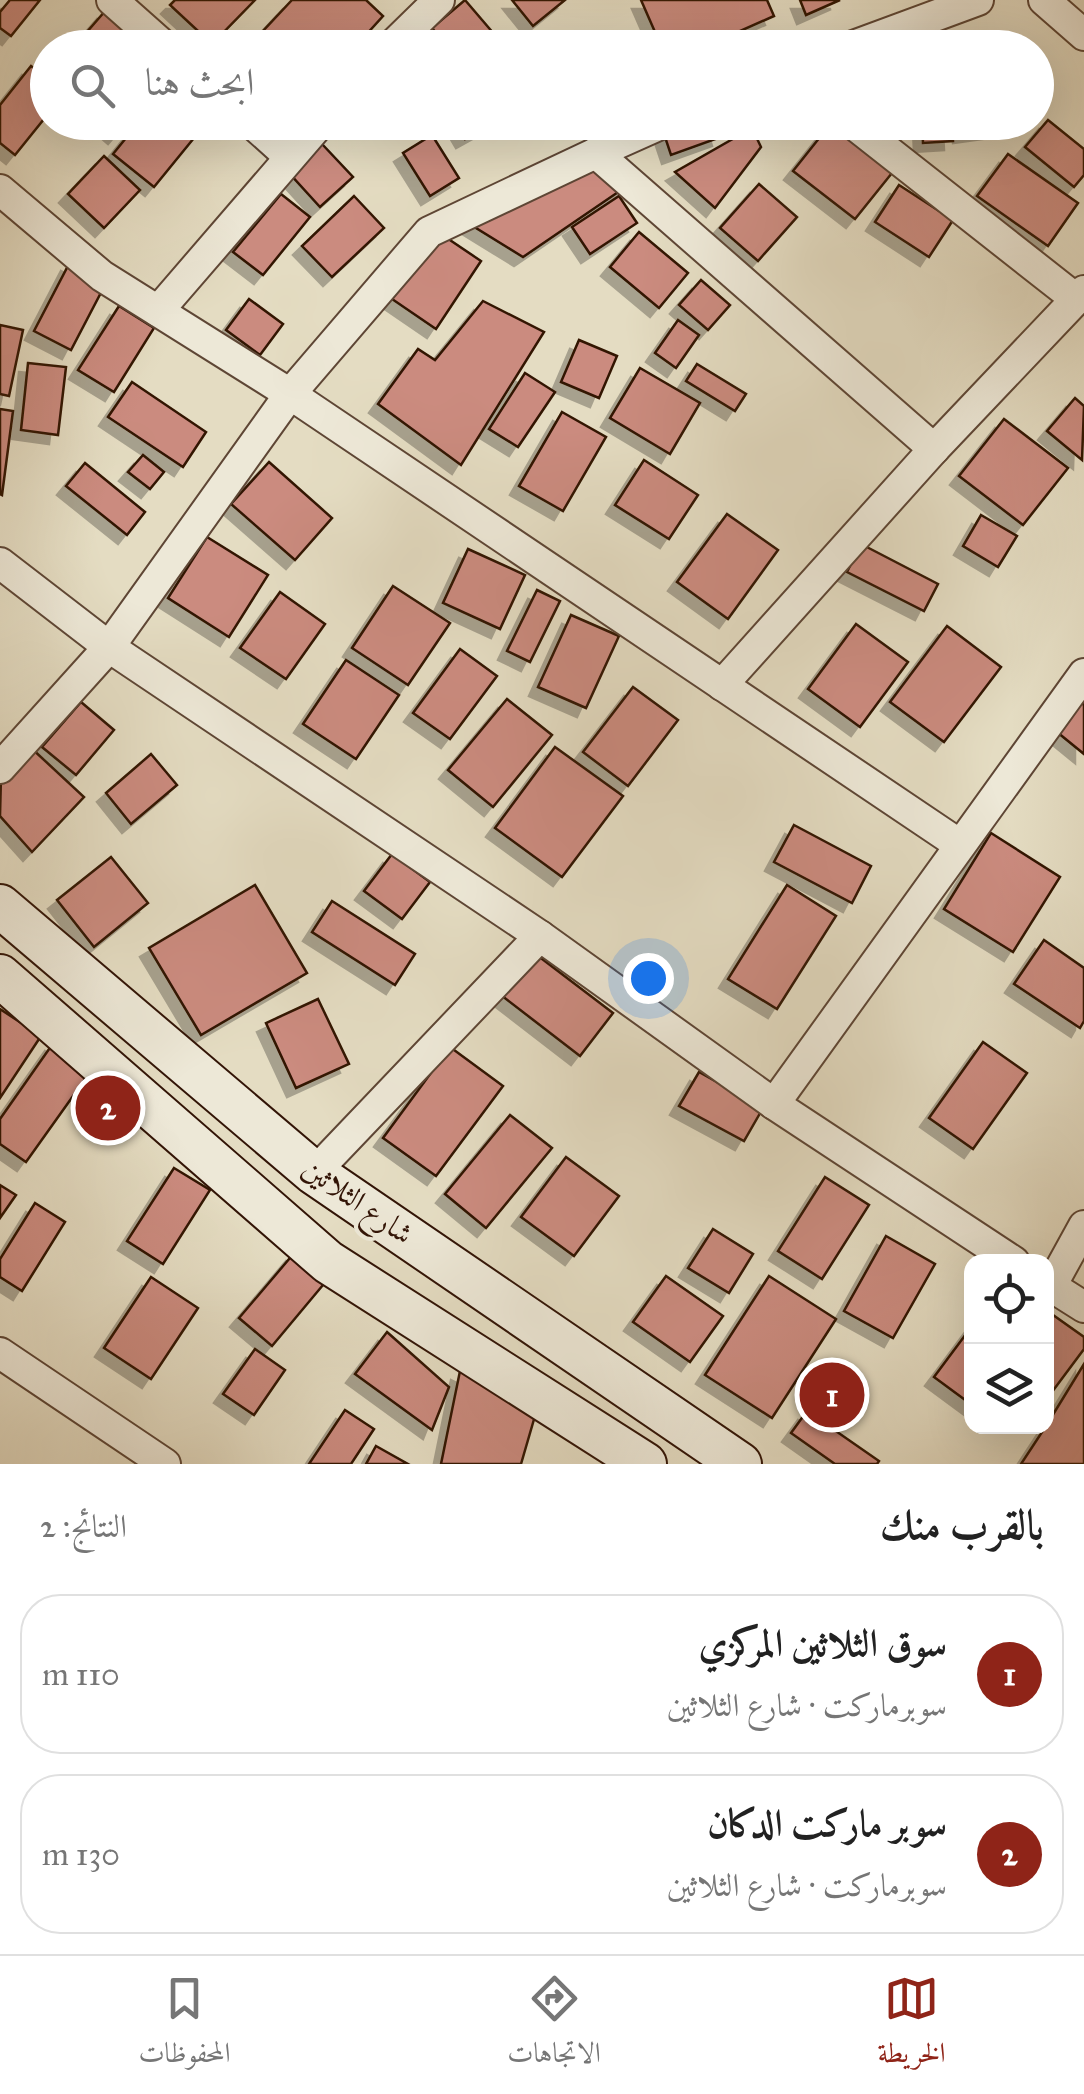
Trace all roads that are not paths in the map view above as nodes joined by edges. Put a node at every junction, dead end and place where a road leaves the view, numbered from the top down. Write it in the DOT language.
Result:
graph roads {
  1 [pos="112,0"];
  2 [pos="439,0"];
  3 [pos="978,0"];
  4 [pos="1044,0"];
  5 [pos="146,30"];
  6 [pos="408,30"];
  7 [pos="897,30"];
  8 [pos="1084,35"];
  9 [pos="270,140"];
  10 [pos="305,140"];
  11 [pos="625,140"];
  12 [pos="875,140"];
  13 [pos="596,153"];
  14 [pos="290,158"];
  15 [pos="0,190"];
  16 [pos="1080,295"];
  17 [pos="158,311"];
  18 [pos="290,394"];
  19 [pos="934,450"];
  20 [pos="0,562"];
  21 [pos="109,647"];
  22 [pos="1084,674"];
  23 [pos="722,684"];
  24 [pos="0,768"];
  25 [pos="960,845"];
  26 [pos="0,906"];
  27 [pos="540,936"];
  28 [pos="0,976"];
  29 [pos="774,1104"];
  30 [pos="314,1173"];
  31 [pos="1084,1226"];
  32 [pos="1002,1254"];
  33 [pos="1054,1276"];
  34 [pos="1054,1287"];
  35 [pos="1084,1306"];
  36 [pos="0,1353"];
  37 [pos="165,1464"];
  38 [pos="645,1464"];
  39 [pos="740,1464"];
  1 -- 5 [label="street"];
  2 -- 6 [label="street"];
  3 -- 7 [label="street"];
  4 -- 8 [label="street"];
  9 -- 14 [label="street"];
  10 -- 14 [label="street"];
  11 -- 13 [label="street"];
  12 -- 16 [label="street"];
  13 -- 18 [label="street"];
  13 -- 19 [label="street"];
  14 -- 17 [label="street"];
  15 -- 17 [label="street"];
  16 -- 19 [label="street"];
  17 -- 18 [label="street"];
  18 -- 21 [label="street"];
  18 -- 23 [label="street"];
  19 -- 23 [label="street"];
  20 -- 21 [label="street"];
  21 -- 24 [label="street"];
  21 -- 27 [label="street"];
  22 -- 25 [label="street"];
  23 -- 25 [label="street"];
  25 -- 29 [label="street"];
  26 -- 30 [label="street, شارع الثلاثين"];
  27 -- 29 [label="street"];
  27 -- 30 [label="street"];
  28 -- 38 [label="street, شارع الثلاثين"];
  29 -- 32 [label="street"];
  30 -- 39 [label="street, شارع الثلاثين"];
  31 -- 33 [label="street"];
  34 -- 35 [label="street"];
  36 -- 37 [label="street"];
}
